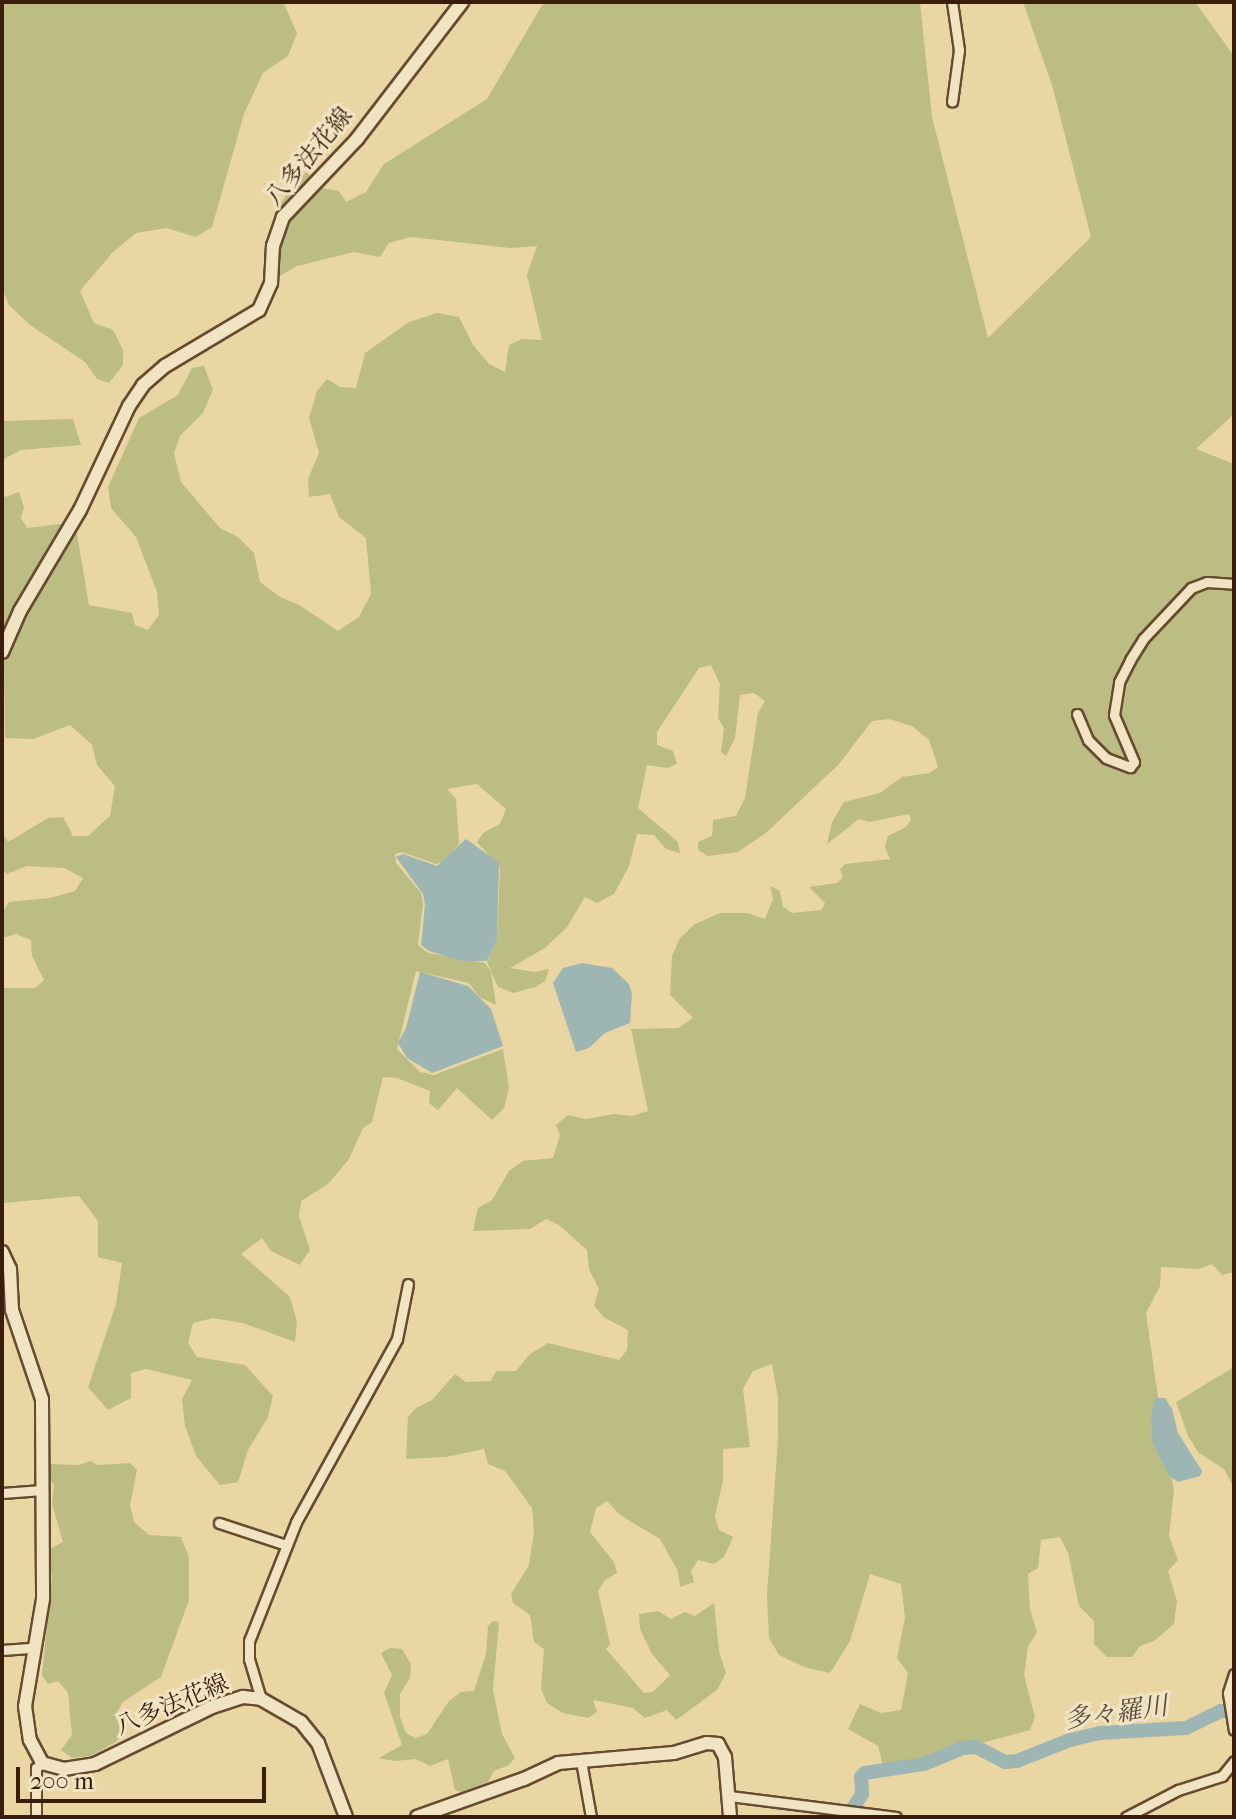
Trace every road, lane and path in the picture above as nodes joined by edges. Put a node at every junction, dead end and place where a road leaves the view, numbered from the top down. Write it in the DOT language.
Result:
graph roads {
  1 [pos="462,2"];
  2 [pos="952,2"];
  3 [pos="952,102"];
  4 [pos="1234,584"];
  5 [pos="2,652"];
  6 [pos="1077,714"];
  7 [pos="2,1252"];
  8 [pos="408,1284"];
  9 [pos="42,1490"];
  10 [pos="2,1493"];
  11 [pos="219,1523"];
  12 [pos="286,1545"];
  13 [pos="33,1648"];
  14 [pos="2,1650"];
  15 [pos="1234,1674"];
  16 [pos="261,1699"];
  17 [pos="1234,1730"];
  18 [pos="581,1761"];
  19 [pos="1234,1761"];
  20 [pos="42,1763"];
  21 [pos="730,1796"];
  22 [pos="847,1814"];
  23 [pos="36,1817"];
  24 [pos="346,1817"];
  25 [pos="417,1817"];
  26 [pos="591,1817"];
  27 [pos="730,1817"];
  28 [pos="896,1817"];
  29 [pos="1126,1817"];
  1 -- 5 [label="main road, 八多法花線"];
  2 -- 3 [label="street"];
  4 -- 6 [label="street"];
  7 -- 9 [label="main road"];
  8 -- 12 [label="street"];
  9 -- 10 [label="street"];
  9 -- 13 [label="main road"];
  11 -- 12 [label="street"];
  12 -- 16 [label="street"];
  13 -- 14 [label="street"];
  13 -- 20 [label="main road"];
  15 -- 17 [label="street"];
  16 -- 20 [label="main road, 八多法花線"];
  16 -- 24 [label="main road, 八多法花線"];
  18 -- 21 [label="main road"];
  18 -- 25 [label="main road"];
  18 -- 26 [label="street"];
  19 -- 29 [label="street"];
  20 -- 23 [label="street"];
  21 -- 22 [label="street"];
  21 -- 27 [label="main road"];
  22 -- 28 [label="street"];
}
